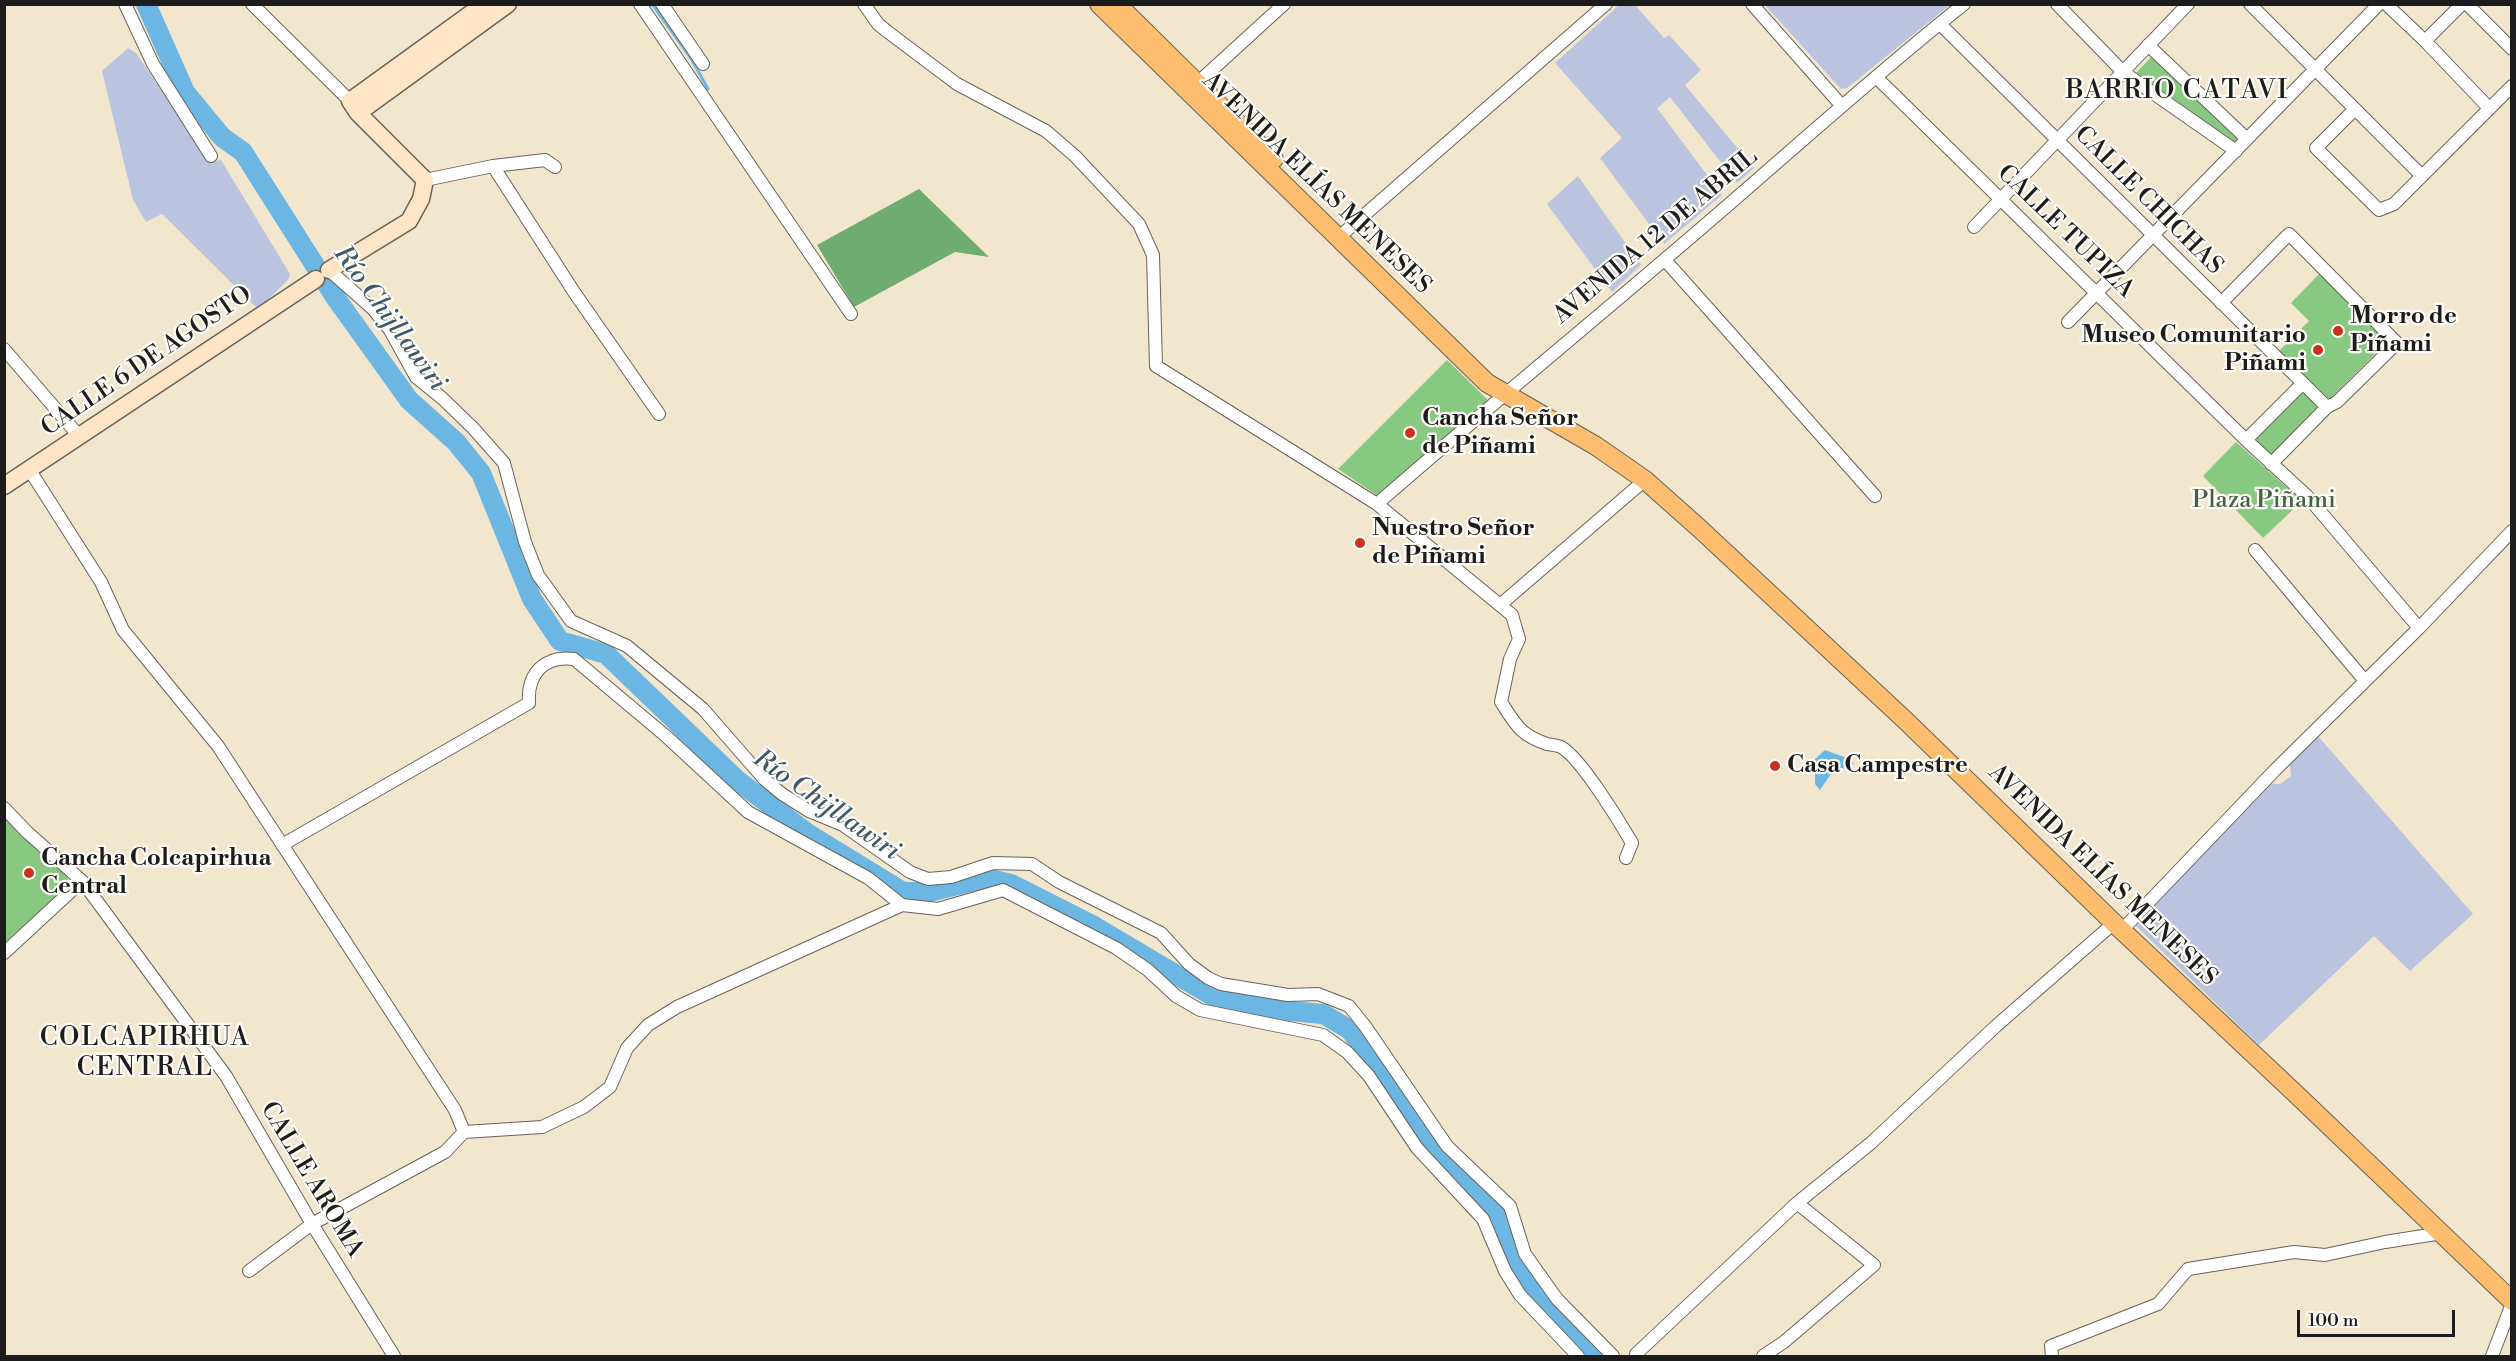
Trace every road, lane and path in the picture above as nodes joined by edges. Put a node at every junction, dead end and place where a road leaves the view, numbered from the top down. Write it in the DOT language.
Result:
graph roads {
  1 [pos="125,4"];
  2 [pos="252,4"];
  3 [pos="484,4"];
  4 [pos="640,4"];
  5 [pos="662,4"];
  6 [pos="864,4"];
  7 [pos="1099,4"];
  8 [pos="1117,4"];
  9 [pos="1284,4"];
  10 [pos="1606,4"];
  11 [pos="1752,4"];
  12 [pos="1964,4"];
  13 [pos="2057,4"];
  14 [pos="2188,4"];
  15 [pos="2250,4"];
  16 [pos="2379,4"];
  17 [pos="2386,4"];
  18 [pos="2465,4"];
  19 [pos="502,6"];
  20 [pos="1940,24"];
  21 [pos="2425,41"];
  22 [pos="2148,45"];
  23 [pos="2511,49"];
  24 [pos="703,64"];
  25 [pos="2316,69"];
  26 [pos="2123,72"];
  27 [pos="1876,77"];
  28 [pos="2511,86"];
  29 [pos="1192,88"];
  30 [pos="1841,105"];
  31 [pos="354,107"];
  32 [pos="2489,108"];
  33 [pos="2355,109"];
  34 [pos="2056,139"];
  35 [pos="2247,139"];
  36 [pos="2236,151"];
  37 [pos="211,156"];
  38 [pos="493,166"];
  39 [pos="555,167"];
  40 [pos="2421,175"];
  41 [pos="425,180"];
  42 [pos="2000,198"];
  43 [pos="1974,226"];
  44 [pos="1342,235"];
  45 [pos="2153,235"];
  46 [pos="1665,260"];
  47 [pos="322,275"];
  48 [pos="2097,293"];
  49 [pos="2221,303"];
  50 [pos="851,314"];
  51 [pos="2068,322"];
  52 [pos="4,349"];
  53 [pos="2302,384"];
  54 [pos="1505,392"];
  55 [pos="2327,407"];
  56 [pos="659,414"];
  57 [pos="79,436"];
  58 [pos="2246,440"];
  59 [pos="2271,464"];
  60 [pos="29,469"];
  61 [pos="1646,480"];
  62 [pos="4,486"];
  63 [pos="1875,495"];
  64 [pos="1377,504"];
  65 [pos="2511,531"];
  66 [pos="2255,550"];
  67 [pos="1500,605"];
  68 [pos="2419,628"];
  69 [pos="2365,681"];
  70 [pos="4,808"];
  71 [pos="282,845"];
  72 [pos="1626,858"];
  73 [pos="82,881"];
  74 [pos="902,905"];
  75 [pos="2118,926"];
  76 [pos="4,953"];
  77 [pos="464,1132"];
  78 [pos="1797,1203"];
  79 [pos="312,1224"];
  80 [pos="2442,1233"];
  81 [pos="249,1271"];
  82 [pos="2511,1302"];
  83 [pos="394,1356"];
  84 [pos="1578,1356"];
  85 [pos="1613,1356"];
  86 [pos="1638,1356"];
  87 [pos="1763,1356"];
  88 [pos="2052,1356"];
  89 [pos="2492,1356"];
  1 -- 37 [label="street"];
  2 -- 31 [label="street"];
  3 -- 31 [label="main road"];
  4 -- 50 [label="street"];
  5 -- 24 [label="street"];
  6 -- 64 [label="street"];
  7 -- 29 [label="main road, AVENIDA ELÍAS MENESES"];
  8 -- 29 [label="main road, AVENIDA ELÍAS MENESES"];
  9 -- 29 [label="street"];
  10 -- 44 [label="street"];
  11 -- 30 [label="street"];
  12 -- 20 [label="street, AVENIDA 12 DE ABRIL"];
  13 -- 26 [label="street"];
  14 -- 22 [label="street"];
  15 -- 25 [label="street"];
  16 -- 25 [label="street"];
  17 -- 21 [label="street"];
  18 -- 21 [label="street"];
  18 -- 23 [label="street"];
  19 -- 31 [label="main road"];
  20 -- 27 [label="street, AVENIDA 12 DE ABRIL"];
  20 -- 34 [label="street, CALLE CHICHAS"];
  21 -- 32 [label="street"];
  22 -- 26 [label="street"];
  22 -- 35 [label="street"];
  25 -- 33 [label="street"];
  25 -- 35 [label="street"];
  26 -- 34 [label="street"];
  26 -- 36 [label="street"];
  27 -- 30 [label="street, AVENIDA 12 DE ABRIL"];
  27 -- 42 [label="street, CALLE TUPIZA"];
  28 -- 32 [label="street"];
  29 -- 44 [label="main road, AVENIDA ELÍAS MENESES"];
  30 -- 46 [label="street, AVENIDA 12 DE ABRIL"];
  31 -- 41 [label="main road"];
  32 -- 40 [label="street"];
  33 -- 40 [label="street"];
  33 -- 40 [label="street"];
  34 -- 42 [label="street"];
  34 -- 45 [label="street, CALLE CHICHAS"];
  35 -- 36 [label="street"];
  36 -- 45 [label="street"];
  38 -- 39 [label="street"];
  38 -- 41 [label="street"];
  38 -- 56 [label="street"];
  41 -- 47 [label="main road, CALLE 6 DE AGOSTO"];
  42 -- 43 [label="street"];
  42 -- 48 [label="street, CALLE TUPIZA"];
  44 -- 54 [label="main road, AVENIDA ELÍAS MENESES"];
  45 -- 48 [label="street"];
  45 -- 49 [label="street, CALLE CHICHAS"];
  46 -- 54 [label="street, AVENIDA 12 DE ABRIL"];
  46 -- 63 [label="street"];
  47 -- 57 [label="main road, CALLE 6 DE AGOSTO"];
  47 -- 85 [label="street"];
  48 -- 51 [label="street"];
  48 -- 58 [label="street, CALLE TUPIZA"];
  49 -- 53 [label="street, CALLE CHICHAS"];
  49 -- 55 [label="street"];
  52 -- 57 [label="street"];
  53 -- 55 [label="street, CALLE CHICHAS"];
  53 -- 58 [label="street"];
  54 -- 61 [label="main road, AVENIDA ELÍAS MENESES"];
  54 -- 64 [label="street, AVENIDA 12 DE ABRIL"];
  55 -- 59 [label="street"];
  57 -- 60 [label="main road, CALLE 6 DE AGOSTO"];
  58 -- 59 [label="street, CALLE TUPIZA"];
  59 -- 68 [label="street, CALLE TUPIZA"];
  60 -- 62 [label="main road, CALLE 6 DE AGOSTO"];
  60 -- 71 [label="street"];
  61 -- 67 [label="street"];
  61 -- 75 [label="main road, AVENIDA ELÍAS MENESES"];
  64 -- 67 [label="street"];
  65 -- 68 [label="street"];
  66 -- 69 [label="street"];
  67 -- 72 [label="street"];
  68 -- 69 [label="street"];
  69 -- 75 [label="street"];
  70 -- 73 [label="street, CALLE AROMA"];
  71 -- 74 [label="street"];
  71 -- 77 [label="street"];
  73 -- 76 [label="street"];
  73 -- 79 [label="street, CALLE AROMA"];
  74 -- 77 [label="street"];
  74 -- 84 [label="street"];
  75 -- 78 [label="street"];
  75 -- 80 [label="main road, AVENIDA ELÍAS MENESES"];
  77 -- 79 [label="street"];
  78 -- 86 [label="street"];
  78 -- 87 [label="street"];
  79 -- 81 [label="street"];
  79 -- 83 [label="street, CALLE AROMA"];
  80 -- 82 [label="main road, AVENIDA ELÍAS MENESES"];
  80 -- 88 [label="street"];
  82 -- 89 [label="street"];
}
